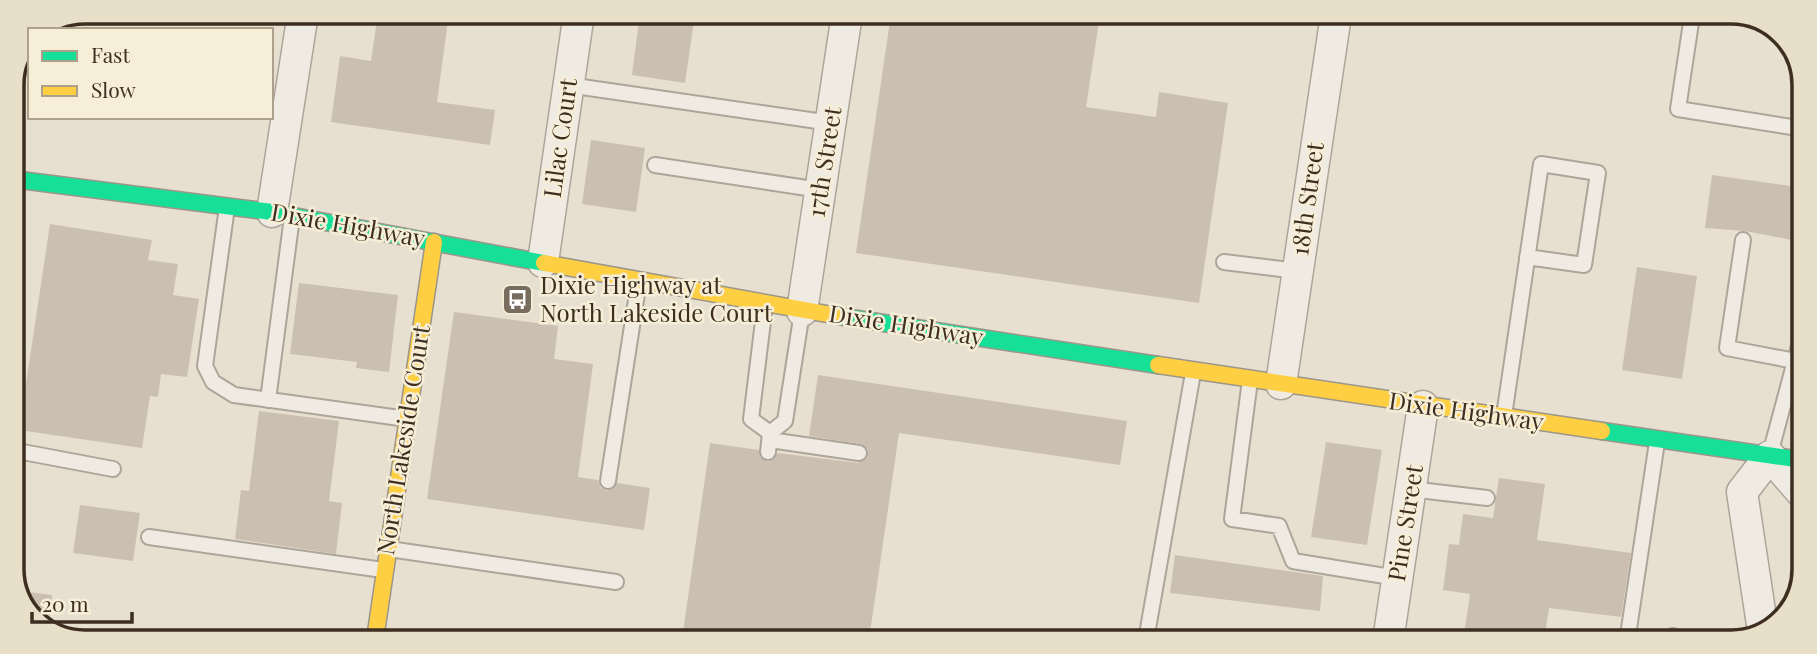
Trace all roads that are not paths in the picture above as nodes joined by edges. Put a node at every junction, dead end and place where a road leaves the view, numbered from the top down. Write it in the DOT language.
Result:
graph roads {
  1 [pos="302,24"];
  2 [pos="577,24"];
  3 [pos="846,24"];
  4 [pos="1335,24"];
  5 [pos="1691,24"];
  6 [pos="568,85"];
  7 [pos="831,123"];
  8 [pos="1792,127"];
  9 [pos="655,165"];
  10 [pos="24,180"];
  11 [pos="820,190"];
  12 [pos="227,205"];
  13 [pos="282,213"];
  14 [pos="1743,240"];
  15 [pos="434,242"];
  16 [pos="1527,257"];
  17 [pos="543,262"];
  18 [pos="1224,262"];
  19 [pos="1297,271"];
  20 [pos="639,281"];
  21 [pos="765,303"];
  22 [pos="802,311"];
  23 [pos="1792,360"];
  24 [pos="1193,370"];
  25 [pos="1792,372"];
  26 [pos="1251,379"];
  27 [pos="1282,384"];
  28 [pos="268,400"];
  29 [pos="1423,406"];
  30 [pos="1504,417"];
  31 [pos="408,419"];
  32 [pos="1658,439"];
  33 [pos="769,442"];
  34 [pos="25,452"];
  35 [pos="859,453"];
  36 [pos="1770,456"];
  37 [pos="1792,459"];
  38 [pos="113,469"];
  39 [pos="608,481"];
  40 [pos="1792,481"];
  41 [pos="1410,489"];
  42 [pos="1487,498"];
  43 [pos="149,537"];
  44 [pos="388,549"];
  45 [pos="385,570"];
  46 [pos="1397,578"];
  47 [pos="616,582"];
  48 [pos="1762,621"];
  49 [pos="375,630"];
  50 [pos="1148,630"];
  51 [pos="1390,630"];
  52 [pos="1629,630"];
  1 -- 13 [label="street"];
  2 -- 6 [label="street, Lilac Court"];
  3 -- 7 [label="street, 17th Street"];
  4 -- 19 [label="street, 18th Street"];
  5 -- 8 [label="lane"];
  6 -- 7 [label="lane"];
  6 -- 17 [label="street, Lilac Court"];
  7 -- 11 [label="street, 17th Street"];
  9 -- 11 [label="lane"];
  10 -- 12 [label="main road, Dixie Highway"];
  11 -- 22 [label="street, 17th Street"];
  12 -- 13 [label="main road, Dixie Highway"];
  12 -- 28 [label="lane"];
  13 -- 15 [label="main road, Dixie Highway"];
  13 -- 28 [label="lane"];
  14 -- 23 [label="lane"];
  15 -- 17 [label="main road, Dixie Highway"];
  15 -- 31 [label="main road, North Lakeside Court"];
  16 -- 16 [label="lane"];
  16 -- 30 [label="lane"];
  17 -- 20 [label="main road, Dixie Highway"];
  18 -- 19 [label="lane"];
  19 -- 27 [label="street, 18th Street"];
  20 -- 21 [label="main road, Dixie Highway"];
  20 -- 39 [label="lane"];
  21 -- 22 [label="main road, Dixie Highway"];
  21 -- 33 [label="lane"];
  22 -- 24 [label="main road, Dixie Highway"];
  22 -- 33 [label="lane"];
  24 -- 26 [label="main road, Dixie Highway"];
  24 -- 50 [label="lane"];
  25 -- 36 [label="lane"];
  26 -- 27 [label="main road, Dixie Highway"];
  26 -- 46 [label="lane"];
  27 -- 29 [label="main road, Dixie Highway"];
  28 -- 31 [label="lane"];
  29 -- 30 [label="main road, Dixie Highway"];
  29 -- 41 [label="street, Pine Street"];
  30 -- 32 [label="main road, Dixie Highway"];
  31 -- 44 [label="main road, North Lakeside Court"];
  32 -- 36 [label="main road, Dixie Highway"];
  32 -- 52 [label="lane"];
  33 -- 35 [label="lane"];
  34 -- 38 [label="lane"];
  36 -- 37 [label="main road, Dixie Highway"];
  36 -- 40 [label="street"];
  36 -- 48 [label="street"];
  41 -- 42 [label="lane"];
  41 -- 46 [label="street, Pine Street"];
  43 -- 45 [label="lane"];
  44 -- 45 [label="main road, North Lakeside Court"];
  44 -- 47 [label="lane"];
  45 -- 49 [label="main road, North Lakeside Court"];
  46 -- 51 [label="street, Pine Street"];
}
